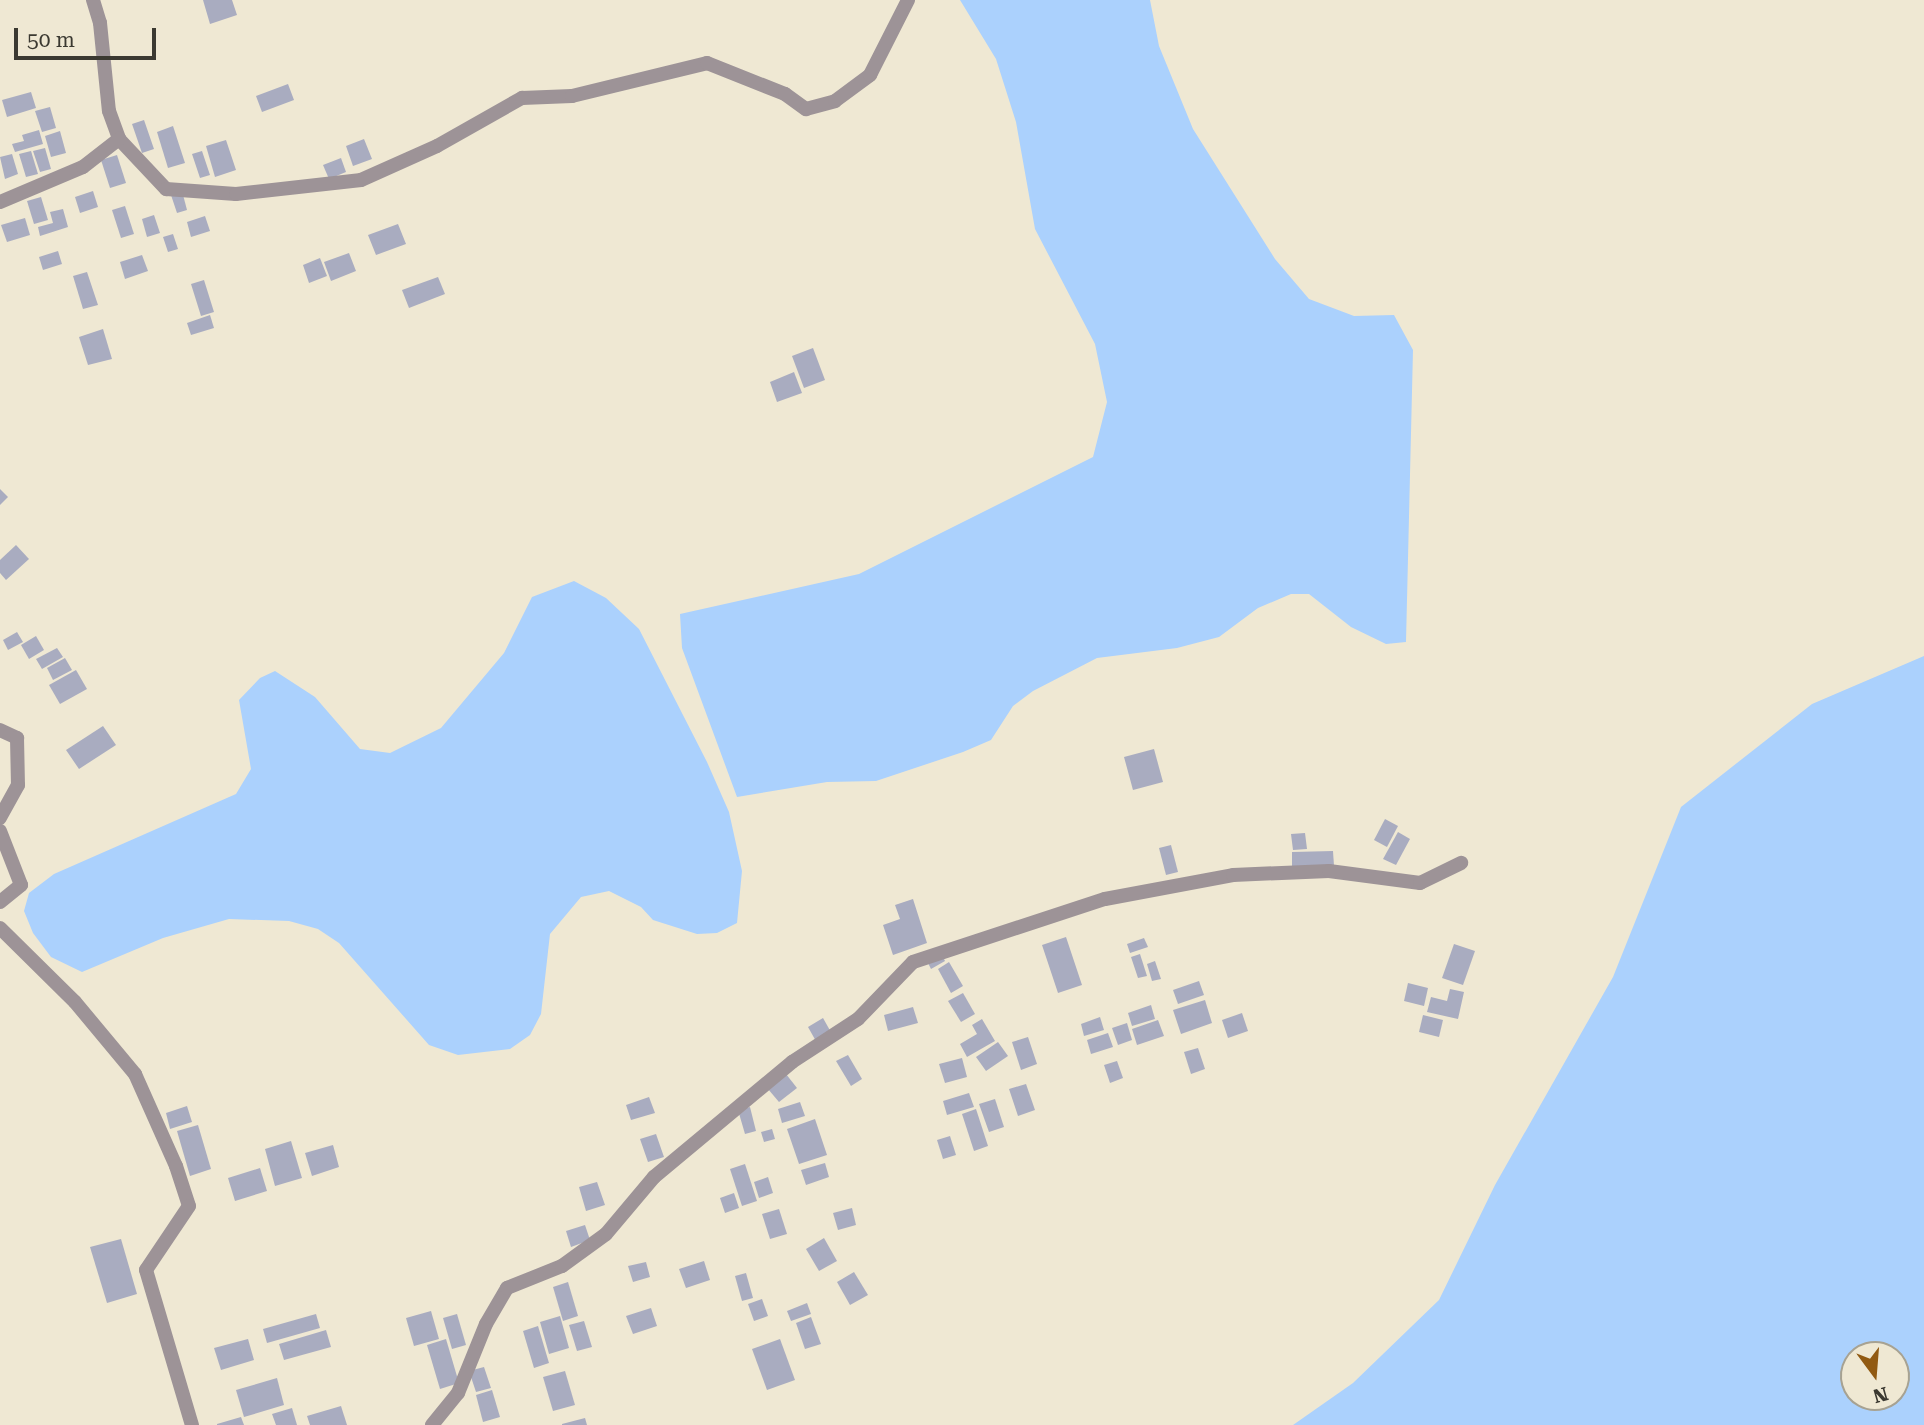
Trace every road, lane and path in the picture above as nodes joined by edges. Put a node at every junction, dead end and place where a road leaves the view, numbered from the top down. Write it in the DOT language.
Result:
graph roads {
  1 [pos="93,0"];
  2 [pos="908,0"];
  3 [pos="120,139"];
  4 [pos="0,202"];
  5 [pos="0,730"];
  6 [pos="0,818"];
  7 [pos="0,831"];
  8 [pos="1461,863"];
  9 [pos="0,902"];
  10 [pos="0,928"];
  11 [pos="192,1425"];
  12 [pos="432,1425"];
  1 -- 3 [label="street"];
  2 -- 3 [label="street"];
  3 -- 4 [label="street"];
  5 -- 6 [label="street"];
  7 -- 9 [label="street"];
  8 -- 12 [label="street"];
  10 -- 11 [label="street"];
}
